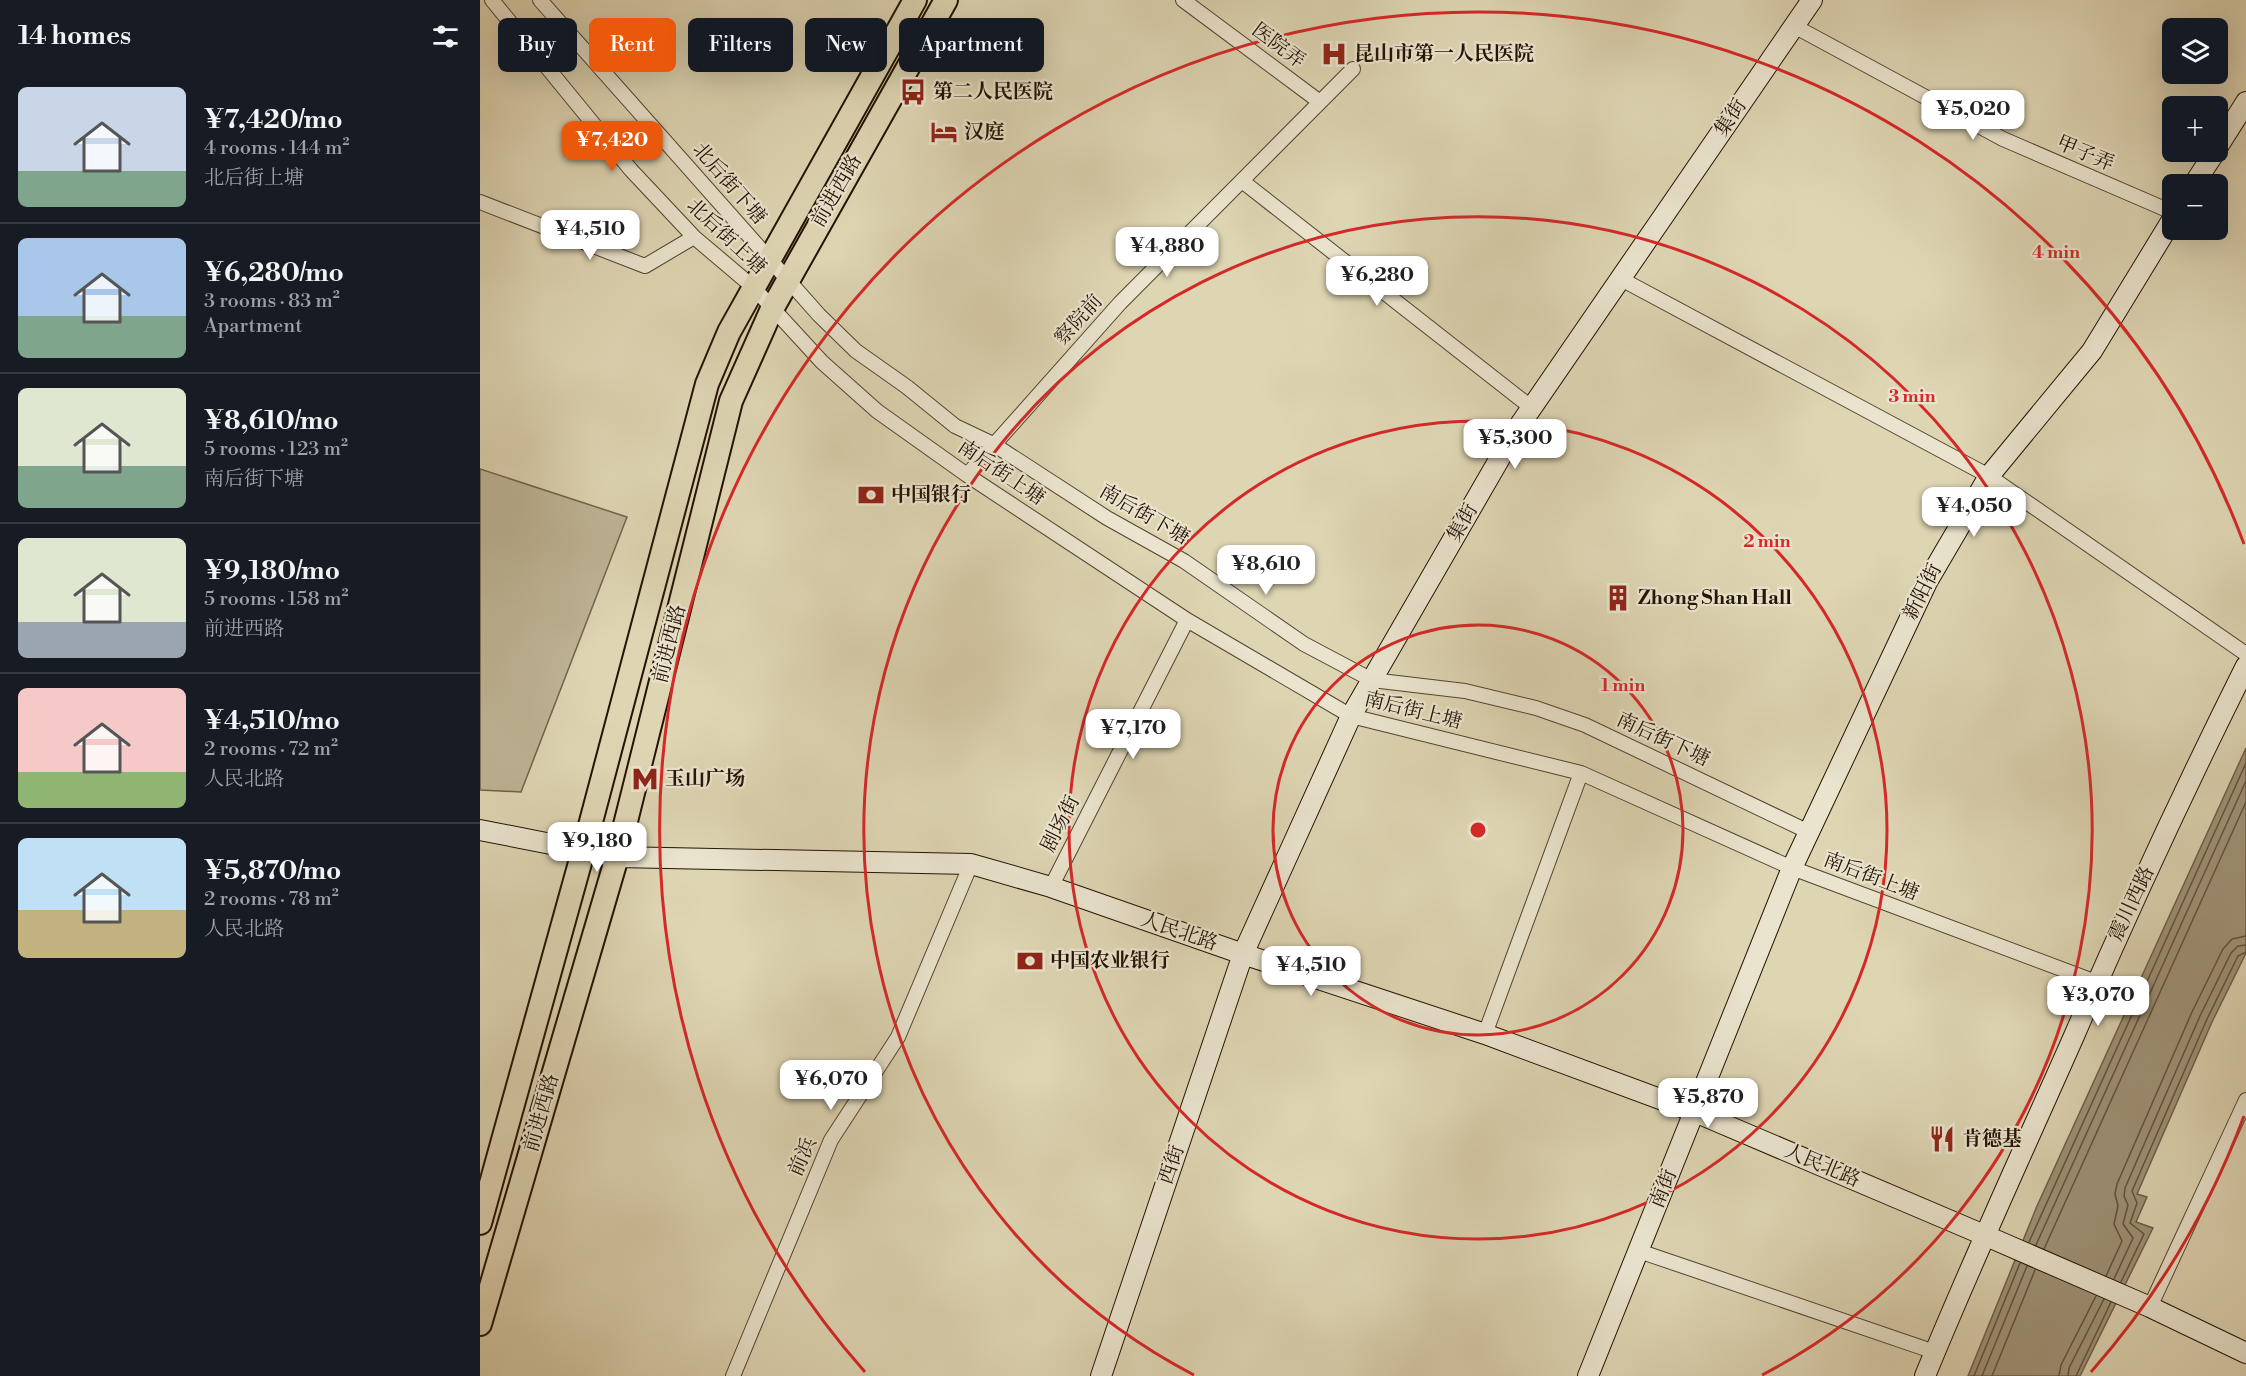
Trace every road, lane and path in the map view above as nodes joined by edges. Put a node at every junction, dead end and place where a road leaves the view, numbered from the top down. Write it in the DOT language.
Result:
graph roads {
  1 [pos="492,0"];
  2 [pos="540,0"];
  3 [pos="915,0"];
  4 [pos="946,0"];
  5 [pos="1183,0"];
  6 [pos="1812,0"];
  7 [pos="1794,26"];
  8 [pos="1353,69"];
  9 [pos="1320,102"];
  10 [pos="2246,102"];
  11 [pos="2228,131"];
  12 [pos="1242,182"];
  13 [pos="480,202"];
  14 [pos="2162,208"];
  15 [pos="2162,236"];
  16 [pos="694,237"];
  17 [pos="769,259"];
  18 [pos="1621,279"];
  19 [pos="787,281"];
  20 [pos="753,287"];
  21 [pos="772,309"];
  22 [pos="1532,408"];
  23 [pos="993,444"];
  24 [pos="967,475"];
  25 [pos="1989,476"];
  26 [pos="1187,620"];
  27 [pos="2246,654"];
  28 [pos="2246,666"];
  29 [pos="1371,680"];
  30 [pos="1351,716"];
  31 [pos="1581,773"];
  32 [pos="480,830"];
  33 [pos="1809,832"];
  34 [pos="583,852"];
  35 [pos="617,857"];
  36 [pos="971,864"];
  37 [pos="1792,868"];
  38 [pos="1051,887"];
  39 [pos="1243,954"];
  40 [pos="2096,982"];
  41 [pos="1485,1034"];
  42 [pos="2246,1100"];
  43 [pos="1695,1112"];
  44 [pos="480,1223"];
  45 [pos="1984,1234"];
  46 [pos="1639,1251"];
  47 [pos="2150,1307"];
  48 [pos="480,1324"];
  49 [pos="1935,1352"];
  50 [pos="2246,1353"];
  51 [pos="733,1376"];
  52 [pos="1101,1376"];
  53 [pos="1588,1376"];
  54 [pos="1925,1376"];
  1 -- 16 [label="street, 北后街上塘"];
  2 -- 17 [label="street, 北后街下塘"];
  3 -- 17 [label="main road, 前进西路"];
  4 -- 19 [label="main road, 前进西路"];
  5 -- 9 [label="street, 医院弄"];
  6 -- 7 [label="street, 集街"];
  7 -- 14 [label="street, 甲子弄"];
  7 -- 18 [label="street, 集街"];
  8 -- 9 [label="street, 察院前"];
  9 -- 12 [label="street, 察院前"];
  10 -- 11 [label="street"];
  12 -- 22 [label="street"];
  12 -- 23 [label="street, 察院前"];
  13 -- 16 [label="street"];
  15 -- 25 [label="street, 新阳街"];
  16 -- 20 [label="street, 北后街上塘"];
  17 -- 19 [label="street, 南后街下塘"];
  17 -- 20 [label="main road, 前进西路"];
  18 -- 22 [label="street, 集街"];
  18 -- 25 [label="street"];
  19 -- 21 [label="main road, 前进西路"];
  19 -- 23 [label="street, 南后街下塘"];
  20 -- 21 [label="street, 北后街上塘"];
  20 -- 34 [label="main road, 前进西路"];
  21 -- 24 [label="street, 南后街上塘"];
  21 -- 35 [label="main road, 前进西路"];
  22 -- 29 [label="street, 集街"];
  23 -- 24 [label="street, 察院前"];
  23 -- 29 [label="street, 南后街下塘"];
  24 -- 26 [label="street, 南后街上塘"];
  25 -- 27 [label="street"];
  25 -- 33 [label="street, 新阳街"];
  26 -- 30 [label="street, 南后街上塘"];
  26 -- 38 [label="street, 剧场街"];
  28 -- 40 [label="street, 震川西路"];
  29 -- 30 [label="street, 集街"];
  29 -- 33 [label="street, 南后街下塘"];
  30 -- 31 [label="street, 南后街上塘"];
  30 -- 39 [label="street, 集街"];
  31 -- 37 [label="street, 南后街上塘"];
  31 -- 41 [label="street"];
  32 -- 34 [label="street, 人民北路"];
  33 -- 37 [label="street, 新阳街"];
  34 -- 35 [label="street, 人民北路"];
  34 -- 44 [label="main road, 前进西路"];
  35 -- 36 [label="street, 人民北路"];
  35 -- 48 [label="main road, 前进西路"];
  36 -- 38 [label="street, 人民北路"];
  36 -- 51 [label="street, 前浜"];
  37 -- 40 [label="street, 南后街上塘"];
  37 -- 43 [label="street, 南街"];
  38 -- 39 [label="street, 人民北路"];
  39 -- 41 [label="street, 人民北路"];
  39 -- 52 [label="street, 西街"];
  40 -- 45 [label="street, 震川西路"];
  41 -- 43 [label="street, 人民北路"];
  42 -- 47 [label="street"];
  43 -- 45 [label="street, 人民北路"];
  43 -- 46 [label="street, 南街"];
  45 -- 47 [label="street, 人民北路"];
  45 -- 49 [label="street, 震川西路"];
  46 -- 49 [label="street"];
  46 -- 53 [label="street, 南街"];
  47 -- 50 [label="street, 人民北路"];
  49 -- 54 [label="street, 震川西路"];
}
